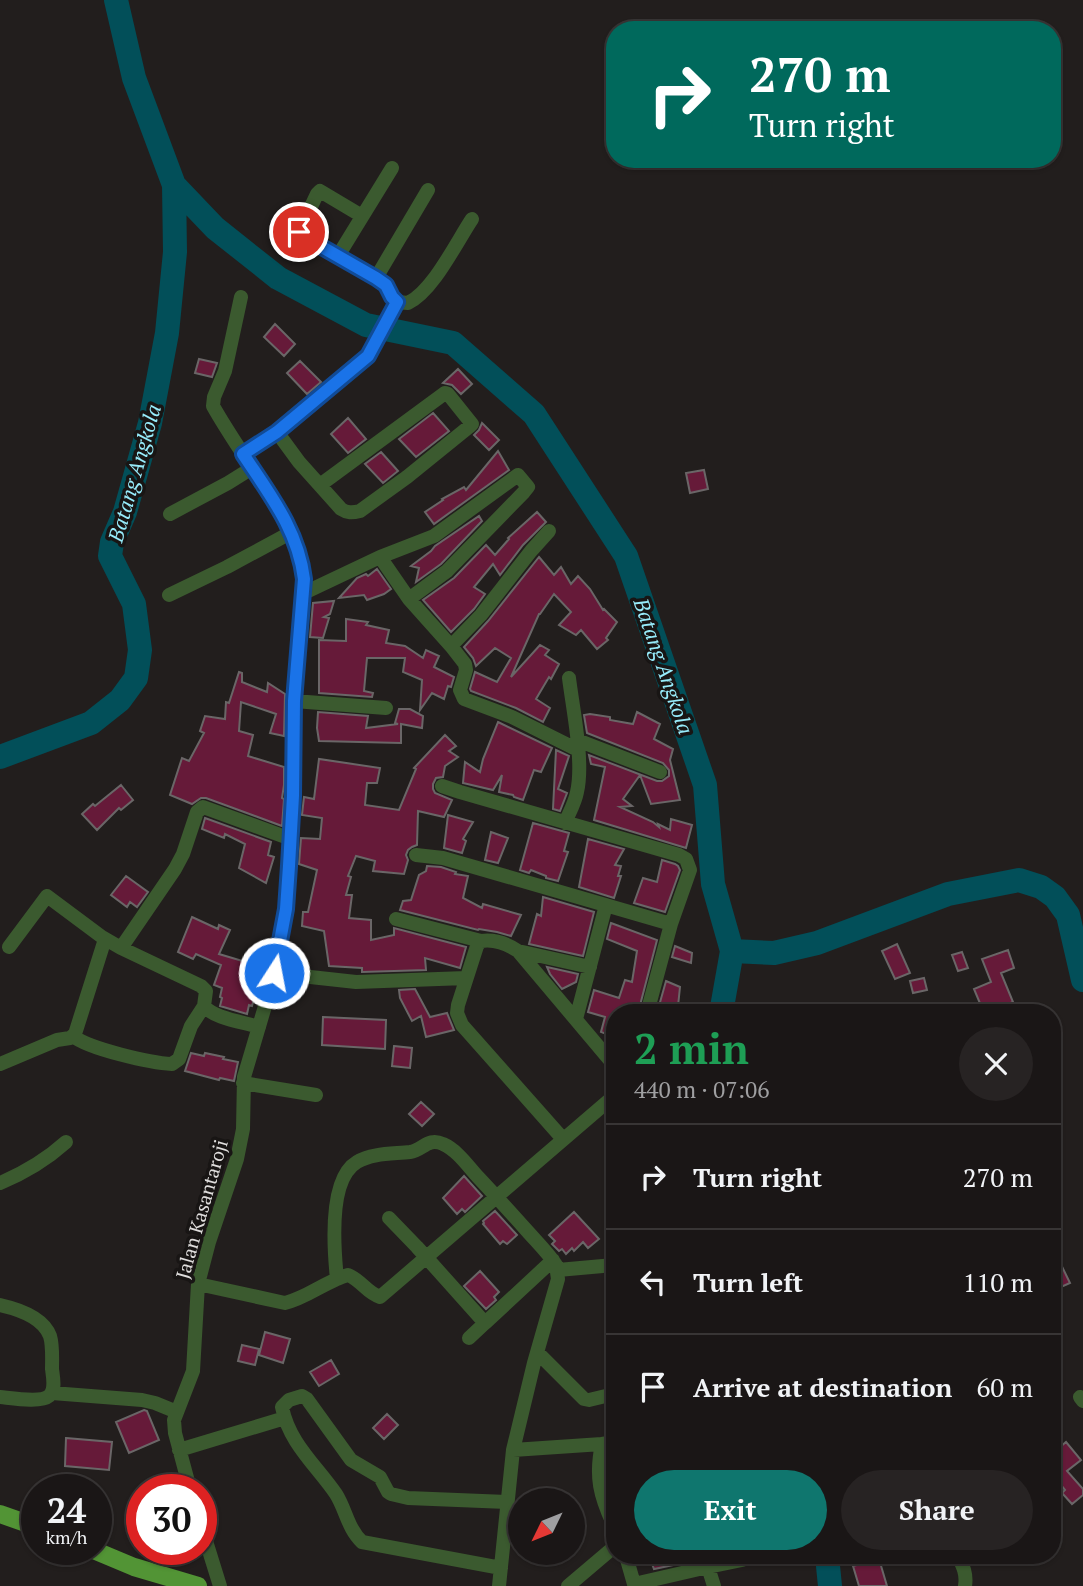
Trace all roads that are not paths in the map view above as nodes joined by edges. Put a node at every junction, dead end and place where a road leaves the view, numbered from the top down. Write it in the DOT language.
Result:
graph roads {
  1 [pos="392,168"];
  2 [pos="428,190"];
  3 [pos="362,216"];
  4 [pos="472,219"];
  5 [pos="338,256"];
  6 [pos="376,278"];
  7 [pos="241,297"];
  8 [pos="395,306"];
  9 [pos="277,432"];
  10 [pos="243,454"];
  11 [pos="252,468"];
  12 [pos="320,485"];
  13 [pos="170,513"];
  14 [pos="549,531"];
  15 [pos="292,532"];
  16 [pos="380,557"];
  17 [pos="304,593"];
  18 [pos="169,594"];
  19 [pos="410,599"];
  20 [pos="451,646"];
  21 [pos="569,678"];
  22 [pos="294,701"];
  23 [pos="386,708"];
  24 [pos="577,745"];
  25 [pos="660,772"];
  26 [pos="442,786"];
  27 [pos="565,823"];
  28 [pos="291,839"];
  29 [pos="416,855"];
  30 [pos="607,905"];
  31 [pos="397,919"];
  32 [pos="671,923"];
  33 [pos="105,939"];
  34 [pos="481,941"];
  35 [pos="9,947"];
  36 [pos="121,948"];
  37 [pos="517,951"];
  38 [pos="590,967"];
  39 [pos="274,973"];
  40 [pos="466,978"];
  41 [pos="649,1004"];
  42 [pos="204,1006"];
  43 [pos="576,1019"];
  44 [pos="258,1027"];
  45 [pos="74,1036"];
  46 [pos="606,1055"];
  47 [pos="0,1064"];
  48 [pos="243,1083"];
  49 [pos="316,1095"];
  50 [pos="606,1103"];
  51 [pos="563,1139"];
  52 [pos="66,1142"];
  53 [pos="0,1183"];
  54 [pos="496,1196"];
  55 [pos="389,1218"];
  56 [pos="427,1257"];
  57 [pos="555,1265"];
  58 [pos="606,1265"];
  59 [pos="337,1279"];
  60 [pos="198,1284"];
  61 [pos="0,1305"];
  62 [pos="485,1323"];
  63 [pos="469,1338"];
  64 [pos="537,1352"];
  65 [pos="52,1393"];
  66 [pos="606,1396"];
  67 [pos="0,1397"];
  68 [pos="177,1412"];
  69 [pos="285,1418"];
  70 [pos="606,1443"];
  71 [pos="606,1446"];
  72 [pos="179,1450"];
  73 [pos="513,1450"];
  74 [pos="186,1474"];
  75 [pos="507,1503"];
  76 [pos="606,1509"];
  77 [pos="0,1514"];
  78 [pos="21,1521"];
  79 [pos="606,1554"];
  80 [pos="112,1558"];
  81 [pos="628,1564"];
  82 [pos="723,1564"];
  83 [pos="962,1564"];
  84 [pos="213,1565"];
  85 [pos="708,1567"];
  86 [pos="501,1568"];
  87 [pos="198,1586"];
  88 [pos="220,1586"];
  89 [pos="499,1586"];
  90 [pos="568,1586"];
  91 [pos="714,1586"];
  92 [pos="965,1586"];
  1 -- 3 [label="street"];
  2 -- 6 [label="street"];
  3 -- 5 [label="street"];
  3 -- 5 [label="street"];
  4 -- 8 [label="street"];
  5 -- 6 [label="street"];
  6 -- 8 [label="street"];
  7 -- 10 [label="street, Jalan Kasantaroji"];
  8 -- 9 [label="street"];
  9 -- 10 [label="street"];
  9 -- 12 [label="street"];
  10 -- 11 [label="street, Jalan Kasantaroji"];
  11 -- 13 [label="street"];
  11 -- 15 [label="street, Jalan Kasantaroji"];
  12 -- 12 [label="street"];
  14 -- 20 [label="street"];
  15 -- 17 [label="street, Jalan Kasantaroji"];
  15 -- 18 [label="street"];
  16 -- 17 [label="street"];
  16 -- 19 [label="street"];
  16 -- 19 [label="street"];
  17 -- 22 [label="street, Jalan Kasantaroji"];
  19 -- 20 [label="street"];
  20 -- 24 [label="street"];
  21 -- 24 [label="street"];
  22 -- 23 [label="street"];
  22 -- 28 [label="street, Jalan Kasantaroji"];
  24 -- 25 [label="street"];
  24 -- 27 [label="street"];
  26 -- 27 [label="street"];
  27 -- 32 [label="street"];
  28 -- 36 [label="street"];
  28 -- 39 [label="street, Jalan Kasantaroji"];
  29 -- 30 [label="street"];
  30 -- 32 [label="street"];
  30 -- 38 [label="street"];
  31 -- 34 [label="street"];
  32 -- 41 [label="street"];
  33 -- 35 [label="street"];
  33 -- 36 [label="street"];
  33 -- 45 [label="street"];
  34 -- 37 [label="street"];
  34 -- 40 [label="street"];
  36 -- 42 [label="street"];
  37 -- 38 [label="street"];
  37 -- 43 [label="street"];
  38 -- 43 [label="street"];
  39 -- 40 [label="street"];
  39 -- 44 [label="street, Jalan Kasantaroji"];
  40 -- 51 [label="street"];
  42 -- 44 [label="street"];
  42 -- 45 [label="street"];
  43 -- 46 [label="street"];
  44 -- 48 [label="street, Jalan Kasantaroji"];
  45 -- 47 [label="street"];
  48 -- 49 [label="street"];
  48 -- 60 [label="street, Jalan Kasantaroji"];
  50 -- 51 [label="street"];
  51 -- 54 [label="street"];
  52 -- 53 [label="street"];
  54 -- 56 [label="street"];
  54 -- 57 [label="street"];
  54 -- 59 [label="street"];
  55 -- 56 [label="street"];
  56 -- 59 [label="street"];
  56 -- 62 [label="street"];
  57 -- 58 [label="street"];
  57 -- 62 [label="street"];
  57 -- 64 [label="street"];
  59 -- 60 [label="street"];
  60 -- 68 [label="street, Jalan Kasantaroji"];
  61 -- 65 [label="street"];
  62 -- 63 [label="street"];
  64 -- 66 [label="street"];
  64 -- 73 [label="street"];
  65 -- 67 [label="street"];
  65 -- 68 [label="street"];
  68 -- 72 [label="street, Jalan Kasantaroji"];
  69 -- 72 [label="street"];
  69 -- 75 [label="street"];
  69 -- 86 [label="street"];
  70 -- 73 [label="street"];
  71 -- 76 [label="street"];
  72 -- 74 [label="street, Jalan Kasantaroji"];
  73 -- 75 [label="street"];
  75 -- 86 [label="street"];
  77 -- 78 [label="main road"];
  79 -- 90 [label="street"];
  80 -- 87 [label="main road"];
  81 -- 85 [label="street"];
  82 -- 85 [label="street"];
  83 -- 92 [label="street"];
  84 -- 88 [label="street"];
  85 -- 91 [label="street"];
  86 -- 89 [label="street"];
}
